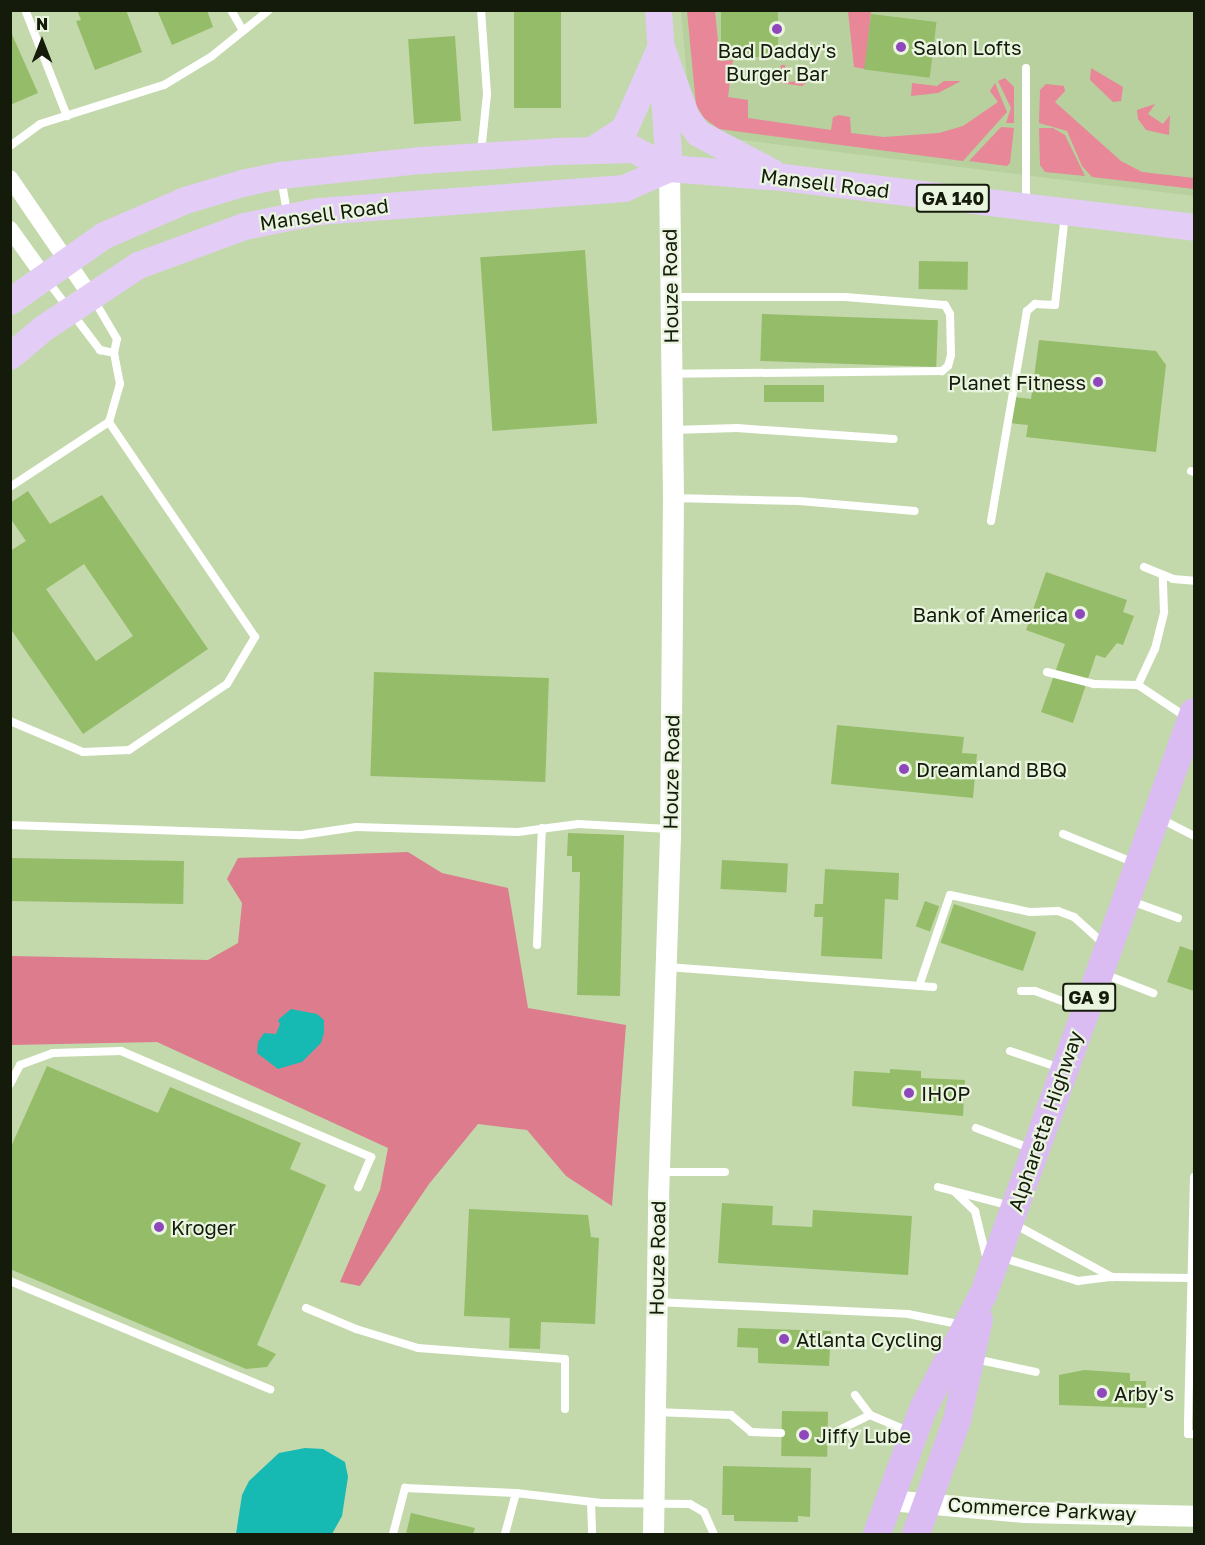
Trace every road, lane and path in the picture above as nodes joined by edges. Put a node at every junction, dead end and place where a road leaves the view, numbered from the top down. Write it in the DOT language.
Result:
graph roads {
  1 [pos="231,10"];
  2 [pos="269,10"];
  3 [pos="481,10"];
  4 [pos="658,10"];
  5 [pos="26,12"];
  6 [pos="243,32"];
  7 [pos="661,47"];
  8 [pos="1026,68"];
  9 [pos="67,116"];
  10 [pos="10,146"];
  11 [pos="591,150"];
  12 [pos="481,156"];
  13 [pos="669,168"];
  14 [pos="280,175"];
  15 [pos="782,177"];
  16 [pos="10,178"];
  17 [pos="1026,207"];
  18 [pos="1065,212"];
  19 [pos="287,216"];
  20 [pos="1194,227"];
  21 [pos="10,229"];
  22 [pos="66,259"];
  23 [pos="43,275"];
  24 [pos="671,297"];
  25 [pos="10,301"];
  26 [pos="80,302"];
  27 [pos="114,352"];
  28 [pos="10,356"];
  29 [pos="672,374"];
  30 [pos="110,422"];
  31 [pos="672,430"];
  32 [pos="894,439"];
  33 [pos="10,487"];
  34 [pos="673,498"];
  35 [pos="915,511"];
  36 [pos="991,521"];
  37 [pos="1144,567"];
  38 [pos="1163,575"];
  39 [pos="1194,581"];
  40 [pos="1047,672"];
  41 [pos="1138,685"];
  42 [pos="1193,716"];
  43 [pos="10,722"];
  44 [pos="1156,817"];
  45 [pos="10,825"];
  46 [pos="542,828"];
  47 [pos="670,829"];
  48 [pos="1063,834"];
  49 [pos="1194,836"];
  50 [pos="1138,864"];
  51 [pos="1125,899"];
  52 [pos="1178,918"];
  53 [pos="537,945"];
  54 [pos="1102,959"];
  55 [pos="666,966"];
  56 [pos="919,986"];
  57 [pos="933,987"];
  58 [pos="1021,991"];
  59 [pos="1153,993"];
  60 [pos="1084,1009"];
  61 [pos="1010,1051"];
  62 [pos="1063,1069"];
  63 [pos="10,1084"];
  64 [pos="976,1128"];
  65 [pos="1034,1150"];
  66 [pos="659,1172"];
  67 [pos="725,1172"];
  68 [pos="1194,1177"];
  69 [pos="358,1187"];
  70 [pos="938,1187"];
  71 [pos="955,1192"];
  72 [pos="1012,1214"];
  73 [pos="997,1255"];
  74 [pos="1112,1277"];
  75 [pos="1191,1278"];
  76 [pos="10,1281"];
  77 [pos="985,1288"];
  78 [pos="656,1302"];
  79 [pos="306,1308"];
  80 [pos="966,1325"];
  81 [pos="971,1358"];
  82 [pos="1036,1372"];
  83 [pos="270,1389"];
  84 [pos="855,1395"];
  85 [pos="565,1409"];
  86 [pos="654,1412"];
  87 [pos="870,1415"];
  88 [pos="781,1433"];
  89 [pos="914,1434"];
  90 [pos="1194,1434"];
  91 [pos="827,1436"];
  92 [pos="516,1493"];
  93 [pos="889,1500"];
  94 [pos="591,1502"];
  95 [pos="927,1503"];
  96 [pos="653,1504"];
  97 [pos="1194,1516"];
  98 [pos="393,1534"];
  99 [pos="505,1534"];
  100 [pos="592,1534"];
  101 [pos="653,1534"];
  102 [pos="714,1534"];
  103 [pos="877,1534"];
  104 [pos="916,1534"];
  1 -- 6 [label="lane"];
  2 -- 6 [label="lane"];
  3 -- 12 [label="lane"];
  4 -- 7 [label="main road, Houze Road"];
  5 -- 9 [label="lane"];
  6 -- 9 [label="lane"];
  7 -- 11 [label="main road"];
  7 -- 13 [label="main road, Houze Road"];
  7 -- 15 [label="main road"];
  8 -- 17 [label="lane"];
  9 -- 10 [label="lane"];
  11 -- 12 [label="main road, Mansell Road"];
  11 -- 13 [label="main road, Mansell Road"];
  12 -- 14 [label="main road, Mansell Road"];
  13 -- 15 [label="main road, Mansell Road / GA 140"];
  13 -- 19 [label="main road, Mansell Road"];
  13 -- 24 [label="street, Houze Road"];
  14 -- 19 [label="lane"];
  14 -- 22 [label="main road, Mansell Road"];
  15 -- 17 [label="main road, Mansell Road / GA 140"];
  16 -- 22 [label="street"];
  17 -- 18 [label="main road, Mansell Road / GA 140"];
  18 -- 20 [label="main road, Mansell Road / GA 140"];
  18 -- 36 [label="lane"];
  19 -- 26 [label="main road, Mansell Road"];
  21 -- 23 [label="street"];
  22 -- 23 [label="main road, Mansell Road"];
  22 -- 26 [label="street"];
  23 -- 25 [label="main road, Mansell Road"];
  23 -- 26 [label="lane"];
  24 -- 29 [label="street, Houze Road"];
  24 -- 29 [label="lane"];
  26 -- 27 [label="lane"];
  26 -- 27 [label="lane"];
  26 -- 28 [label="main road, Mansell Road"];
  27 -- 30 [label="lane"];
  29 -- 31 [label="street, Houze Road"];
  30 -- 33 [label="lane"];
  30 -- 43 [label="lane"];
  31 -- 32 [label="lane"];
  31 -- 34 [label="street, Houze Road"];
  34 -- 35 [label="lane"];
  34 -- 47 [label="street, Houze Road"];
  37 -- 38 [label="lane"];
  38 -- 39 [label="lane"];
  38 -- 41 [label="lane"];
  40 -- 41 [label="lane"];
  41 -- 42 [label="lane"];
  42 -- 44 [label="highway, Alpharetta Highway / GA 9"];
  44 -- 49 [label="lane"];
  44 -- 50 [label="highway, Alpharetta Highway / GA 9"];
  45 -- 46 [label="lane"];
  46 -- 47 [label="lane"];
  46 -- 53 [label="lane"];
  47 -- 55 [label="street, Houze Road"];
  48 -- 50 [label="lane"];
  50 -- 51 [label="highway, Alpharetta Highway / GA 9"];
  51 -- 52 [label="lane"];
  51 -- 54 [label="highway, Alpharetta Highway / GA 9"];
  54 -- 56 [label="lane"];
  54 -- 59 [label="lane"];
  54 -- 60 [label="highway, Alpharetta Highway / GA 9"];
  55 -- 56 [label="lane"];
  55 -- 66 [label="street, Houze Road"];
  56 -- 57 [label="lane"];
  58 -- 60 [label="lane"];
  60 -- 62 [label="highway, Alpharetta Highway / GA 9"];
  61 -- 62 [label="lane"];
  62 -- 65 [label="highway, Alpharetta Highway / GA 9"];
  63 -- 69 [label="lane"];
  64 -- 65 [label="lane"];
  65 -- 72 [label="highway, Alpharetta Highway / GA 9"];
  66 -- 67 [label="lane"];
  66 -- 78 [label="street, Houze Road"];
  68 -- 75 [label="lane"];
  70 -- 71 [label="lane"];
  71 -- 72 [label="lane"];
  71 -- 77 [label="lane"];
  72 -- 73 [label="highway, Alpharetta Highway / GA 9"];
  72 -- 74 [label="lane"];
  73 -- 74 [label="lane"];
  73 -- 77 [label="highway, Alpharetta Highway / GA 9"];
  74 -- 75 [label="lane"];
  75 -- 90 [label="lane"];
  76 -- 83 [label="lane"];
  77 -- 80 [label="highway, Alpharetta Highway / GA 9"];
  77 -- 81 [label="highway, Alpharetta Highway / GA 9"];
  78 -- 80 [label="lane"];
  78 -- 86 [label="street, Houze Road"];
  79 -- 85 [label="lane"];
  80 -- 89 [label="highway, Alpharetta Highway / GA 9"];
  81 -- 82 [label="lane"];
  81 -- 95 [label="highway, Alpharetta Highway / GA 9"];
  84 -- 87 [label="lane"];
  86 -- 88 [label="lane"];
  86 -- 96 [label="street, Houze Road"];
  87 -- 89 [label="lane"];
  87 -- 91 [label="lane"];
  89 -- 93 [label="highway, Alpharetta Highway / GA 9"];
  92 -- 94 [label="lane"];
  92 -- 98 [label="lane"];
  92 -- 99 [label="lane"];
  93 -- 95 [label="street, Commerce Parkway"];
  93 -- 103 [label="highway, Alpharetta Highway / GA 9"];
  94 -- 96 [label="lane"];
  94 -- 100 [label="lane"];
  95 -- 97 [label="street, Commerce Parkway"];
  95 -- 104 [label="highway, Alpharetta Highway / GA 9"];
  96 -- 101 [label="street, Houze Road"];
  96 -- 102 [label="lane"];
}
